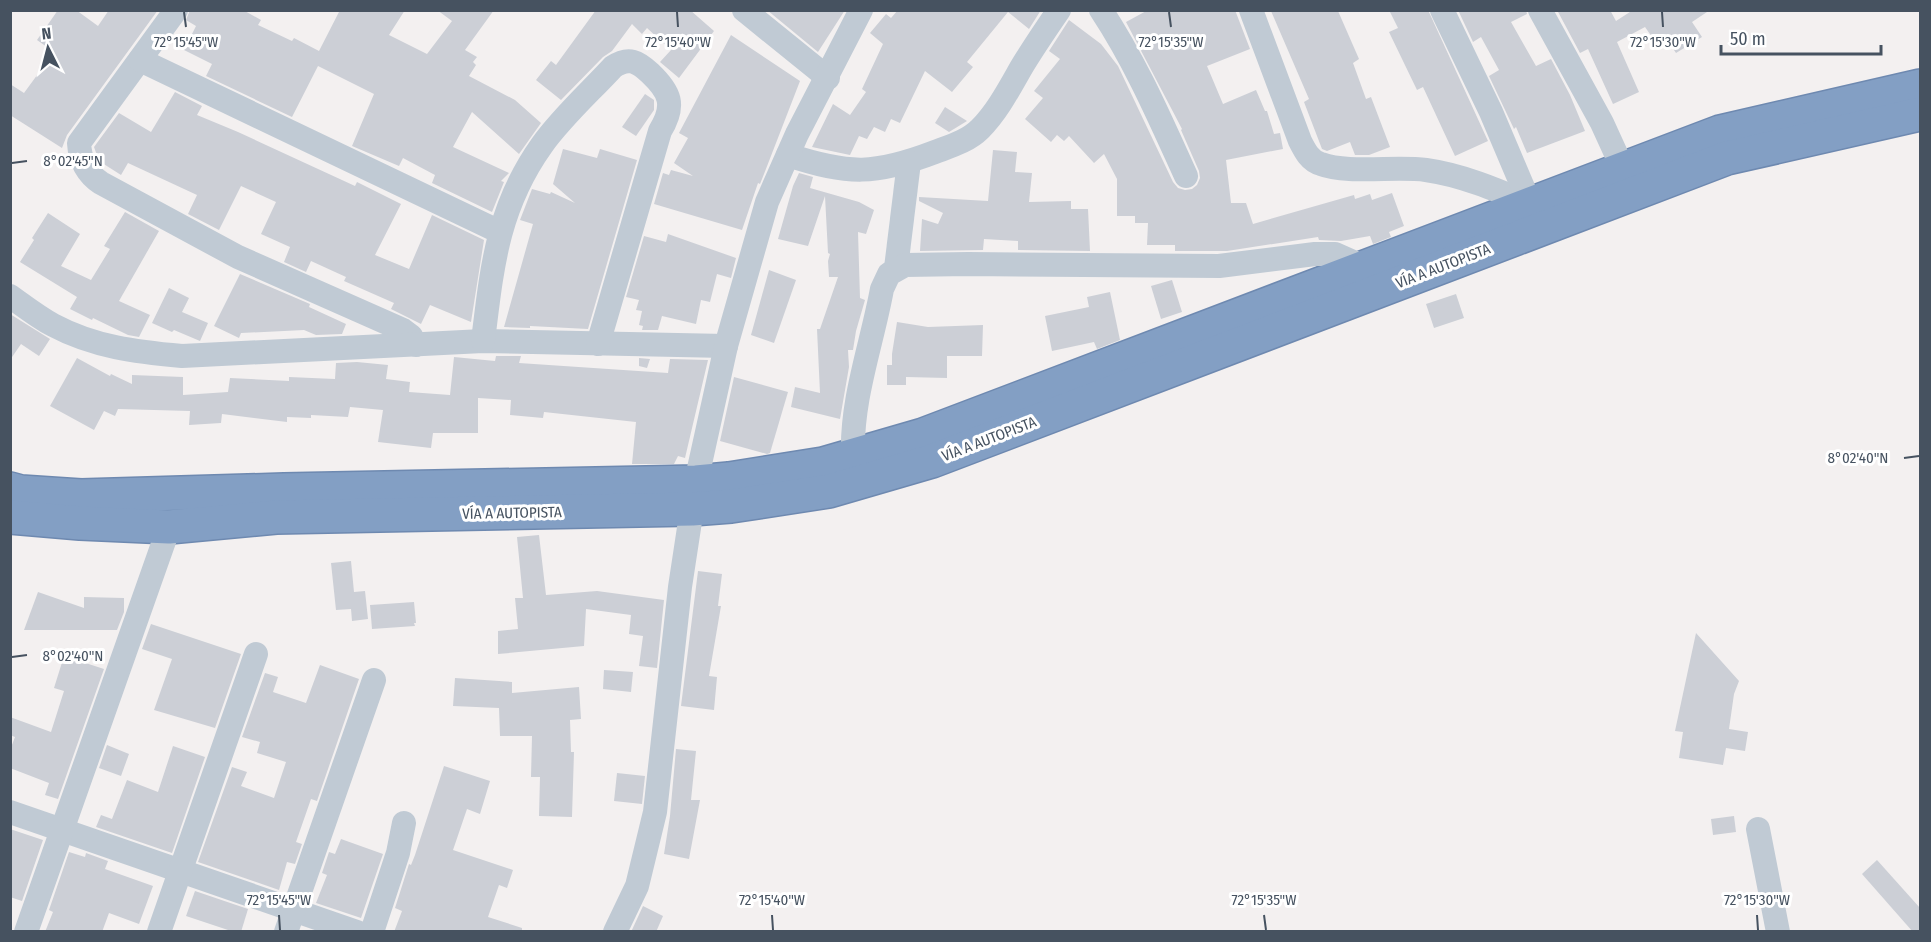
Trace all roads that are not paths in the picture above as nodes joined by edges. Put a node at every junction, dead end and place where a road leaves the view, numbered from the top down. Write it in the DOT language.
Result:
graph roads {
  1 [pos="176,10"];
  2 [pos="744,10"];
  3 [pos="861,10"];
  4 [pos="1059,10"];
  5 [pos="1101,10"];
  6 [pos="1251,10"];
  7 [pos="1442,10"];
  8 [pos="1540,10"];
  9 [pos="140,60"];
  10 [pos="828,78"];
  11 [pos="1920,86"];
  12 [pos="1920,114"];
  13 [pos="788,155"];
  14 [pos="909,162"];
  15 [pos="1623,168"];
  16 [pos="1186,176"];
  17 [pos="1530,204"];
  18 [pos="500,232"];
  19 [pos="896,268"];
  20 [pos="1359,269"];
  21 [pos="10,296"];
  22 [pos="483,341"];
  23 [pos="598,344"];
  24 [pos="416,345"];
  25 [pos="726,346"];
  26 [pos="853,456"];
  27 [pos="10,489"];
  28 [pos="694,496"];
  29 [pos="10,517"];
  30 [pos="169,527"];
  31 [pos="256,654"];
  32 [pos="374,680"];
  33 [pos="10,812"];
  34 [pos="404,823"];
  35 [pos="1758,829"];
  36 [pos="62,830"];
  37 [pos="181,871"];
  38 [pos="290,921"];
  39 [pos="26,932"];
  40 [pos="159,932"];
  41 [pos="357,932"];
  42 [pos="372,932"];
  43 [pos="615,932"];
  44 [pos="1778,932"];
  1 -- 9 [label="street"];
  2 -- 10 [label="street"];
  3 -- 10 [label="street"];
  4 -- 14 [label="street"];
  5 -- 16 [label="street"];
  6 -- 17 [label="street"];
  7 -- 17 [label="street"];
  8 -- 15 [label="street"];
  9 -- 18 [label="street"];
  9 -- 24 [label="street"];
  10 -- 13 [label="street"];
  11 -- 15 [label="highway, VÍA A AUTOPISTA"];
  12 -- 28 [label="highway, VÍA A AUTOPISTA"];
  13 -- 14 [label="street"];
  13 -- 25 [label="street"];
  14 -- 19 [label="street"];
  15 -- 17 [label="highway, VÍA A AUTOPISTA"];
  17 -- 20 [label="highway, VÍA A AUTOPISTA"];
  18 -- 22 [label="street"];
  18 -- 23 [label="street"];
  19 -- 20 [label="street"];
  19 -- 26 [label="street"];
  20 -- 26 [label="highway, VÍA A AUTOPISTA"];
  21 -- 24 [label="street"];
  22 -- 23 [label="street"];
  22 -- 24 [label="street"];
  23 -- 25 [label="street"];
  25 -- 28 [label="street"];
  26 -- 28 [label="highway, VÍA A AUTOPISTA"];
  27 -- 28 [label="highway, VÍA A AUTOPISTA"];
  28 -- 30 [label="highway, VÍA A AUTOPISTA"];
  28 -- 43 [label="street"];
  29 -- 30 [label="highway, VÍA A AUTOPISTA"];
  30 -- 36 [label="street"];
  31 -- 37 [label="street"];
  32 -- 38 [label="street"];
  33 -- 36 [label="street"];
  34 -- 42 [label="street"];
  35 -- 44 [label="street"];
  36 -- 37 [label="street"];
  36 -- 39 [label="street"];
  37 -- 38 [label="street"];
  37 -- 40 [label="street"];
  38 -- 41 [label="street"];
}
